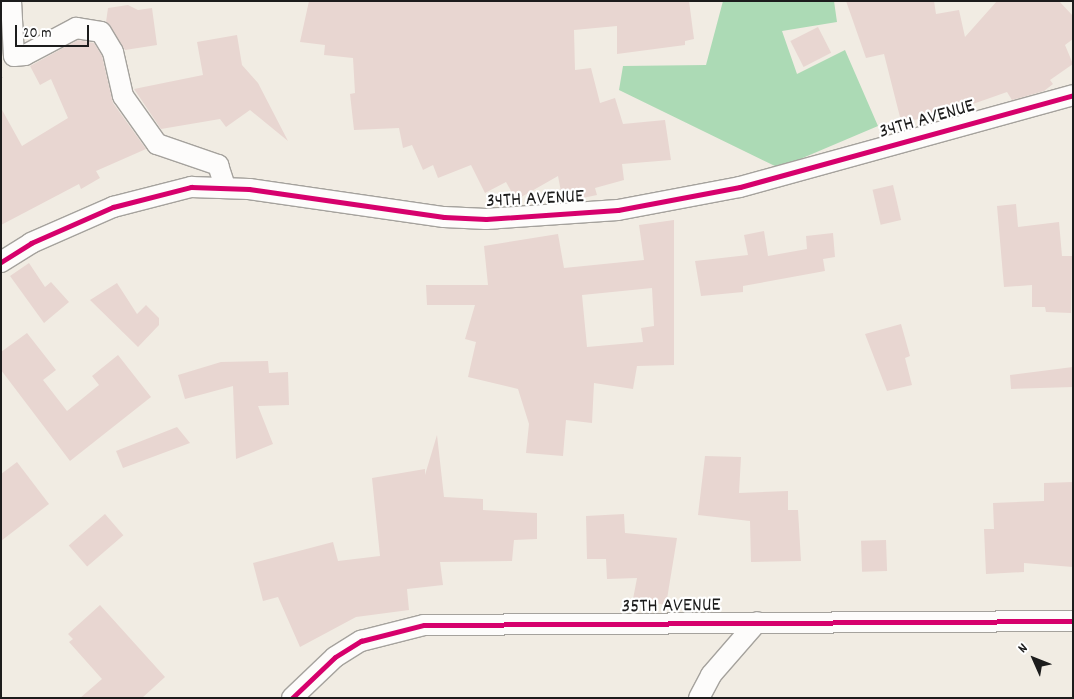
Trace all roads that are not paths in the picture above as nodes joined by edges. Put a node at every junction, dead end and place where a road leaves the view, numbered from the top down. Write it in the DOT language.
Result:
graph roads {
  1 [pos="11,1"];
  2 [pos="1073,95"];
  3 [pos="225,187"];
  4 [pos="1,262"];
  5 [pos="1073,621"];
  6 [pos="757,622"];
  7 [pos="292,698"];
  8 [pos="698,698"];
  1 -- 3 [label="street"];
  2 -- 3 [label="street, 34TH AVENUE"];
  3 -- 4 [label="street, 34TH AVENUE"];
  5 -- 6 [label="street, 35TH AVENUE"];
  6 -- 7 [label="street, 35TH AVENUE"];
  6 -- 8 [label="street"];
}
